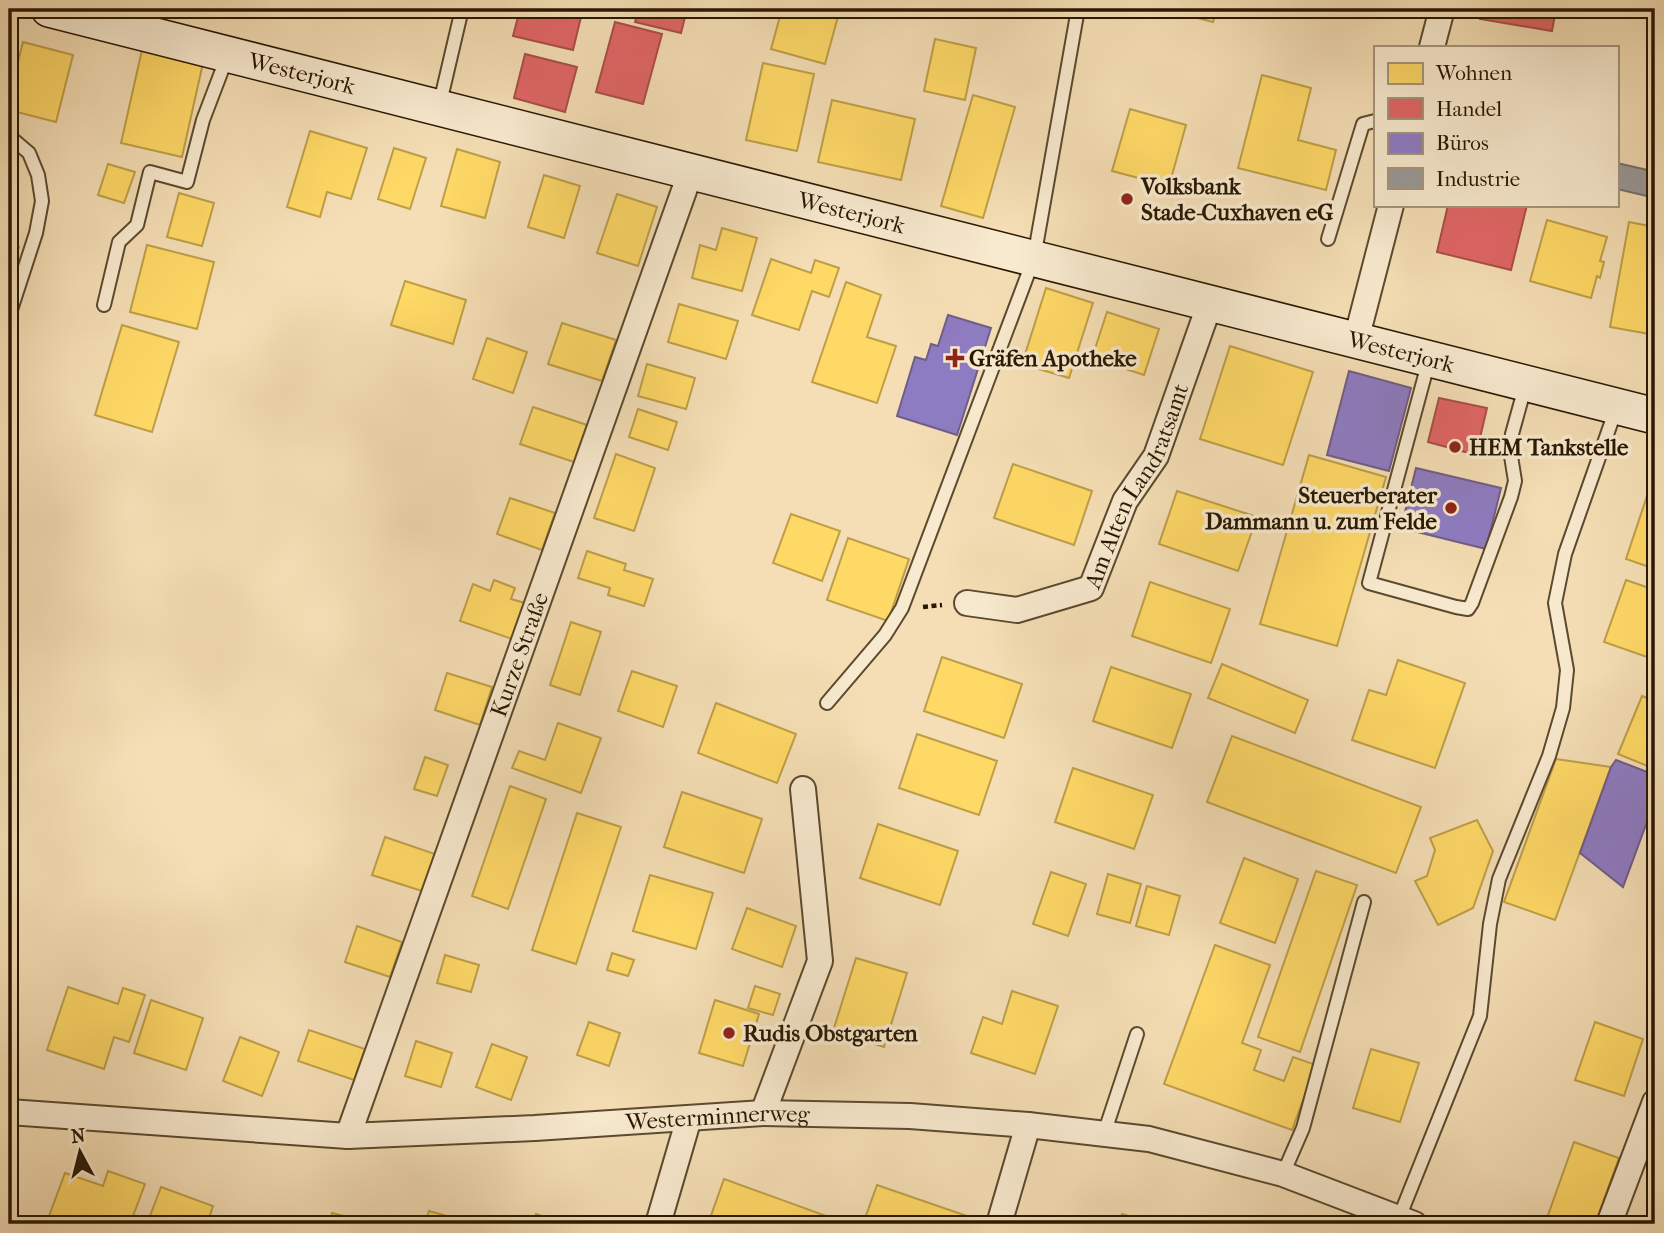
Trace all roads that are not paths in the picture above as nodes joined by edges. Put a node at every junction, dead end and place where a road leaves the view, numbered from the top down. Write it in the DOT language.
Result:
graph roads {
  1 [pos="463,9"];
  2 [pos="1078,9"];
  3 [pos="1442,9"];
  4 [pos="59,10"];
  5 [pos="1432,46"];
  6 [pos="228,53"];
  7 [pos="439,107"];
  8 [pos="1374,121"];
  9 [pos="9,136"];
  10 [pos="691,171"];
  11 [pos="1391,206"];
  12 [pos="1328,239"];
  13 [pos="1034,258"];
  14 [pos="1210,303"];
  15 [pos="104,305"];
  16 [pos="9,316"];
  17 [pos="1356,340"];
  18 [pos="1430,358"];
  19 [pos="1526,383"];
  20 [pos="1617,406"];
  21 [pos="1655,415"];
  22 [pos="967,603"];
  23 [pos="827,703"];
  24 [pos="803,789"];
  25 [pos="1364,902"];
  26 [pos="1137,1034"];
  27 [pos="1655,1102"];
  28 [pos="9,1112"];
  29 [pos="763,1113"];
  30 [pos="689,1118"];
  31 [pos="1028,1125"];
  32 [pos="1104,1134"];
  33 [pos="348,1136"];
  34 [pos="1283,1174"];
  35 [pos="1406,1221"];
  36 [pos="658,1224"];
  37 [pos="999,1224"];
  38 [pos="1609,1224"];
  1 -- 7 [label="lane"];
  2 -- 13 [label="lane"];
  3 -- 5 [label="street"];
  4 -- 6 [label="main road, Westerjork"];
  6 -- 7 [label="main road, Westerjork"];
  6 -- 15 [label="lane"];
  7 -- 10 [label="main road, Westerjork"];
  8 -- 12 [label="lane"];
  9 -- 16 [label="lane"];
  10 -- 13 [label="main road, Westerjork"];
  10 -- 33 [label="street, Kurze Straße"];
  11 -- 17 [label="street"];
  13 -- 14 [label="main road, Westerjork"];
  13 -- 23 [label="lane"];
  14 -- 17 [label="main road, Westerjork"];
  14 -- 22 [label="street, Am Alten Landratsamt"];
  17 -- 18 [label="main road, Westerjork"];
  18 -- 19 [label="main road, Westerjork"];
  18 -- 19 [label="lane"];
  19 -- 20 [label="main road, Westerjork"];
  20 -- 21 [label="main road, Westerjork"];
  20 -- 35 [label="lane"];
  24 -- 29 [label="street"];
  25 -- 34 [label="lane"];
  26 -- 32 [label="lane"];
  27 -- 38 [label="street"];
  28 -- 33 [label="street, Westerminnerweg"];
  29 -- 30 [label="street, Westerminnerweg"];
  29 -- 31 [label="street, Westerminnerweg"];
  30 -- 33 [label="street, Westerminnerweg"];
  30 -- 36 [label="street"];
  31 -- 32 [label="street, Westerminnerweg"];
  31 -- 37 [label="street"];
  32 -- 34 [label="street, Westerminnerweg"];
  34 -- 35 [label="street, Westerminnerweg"];
}
